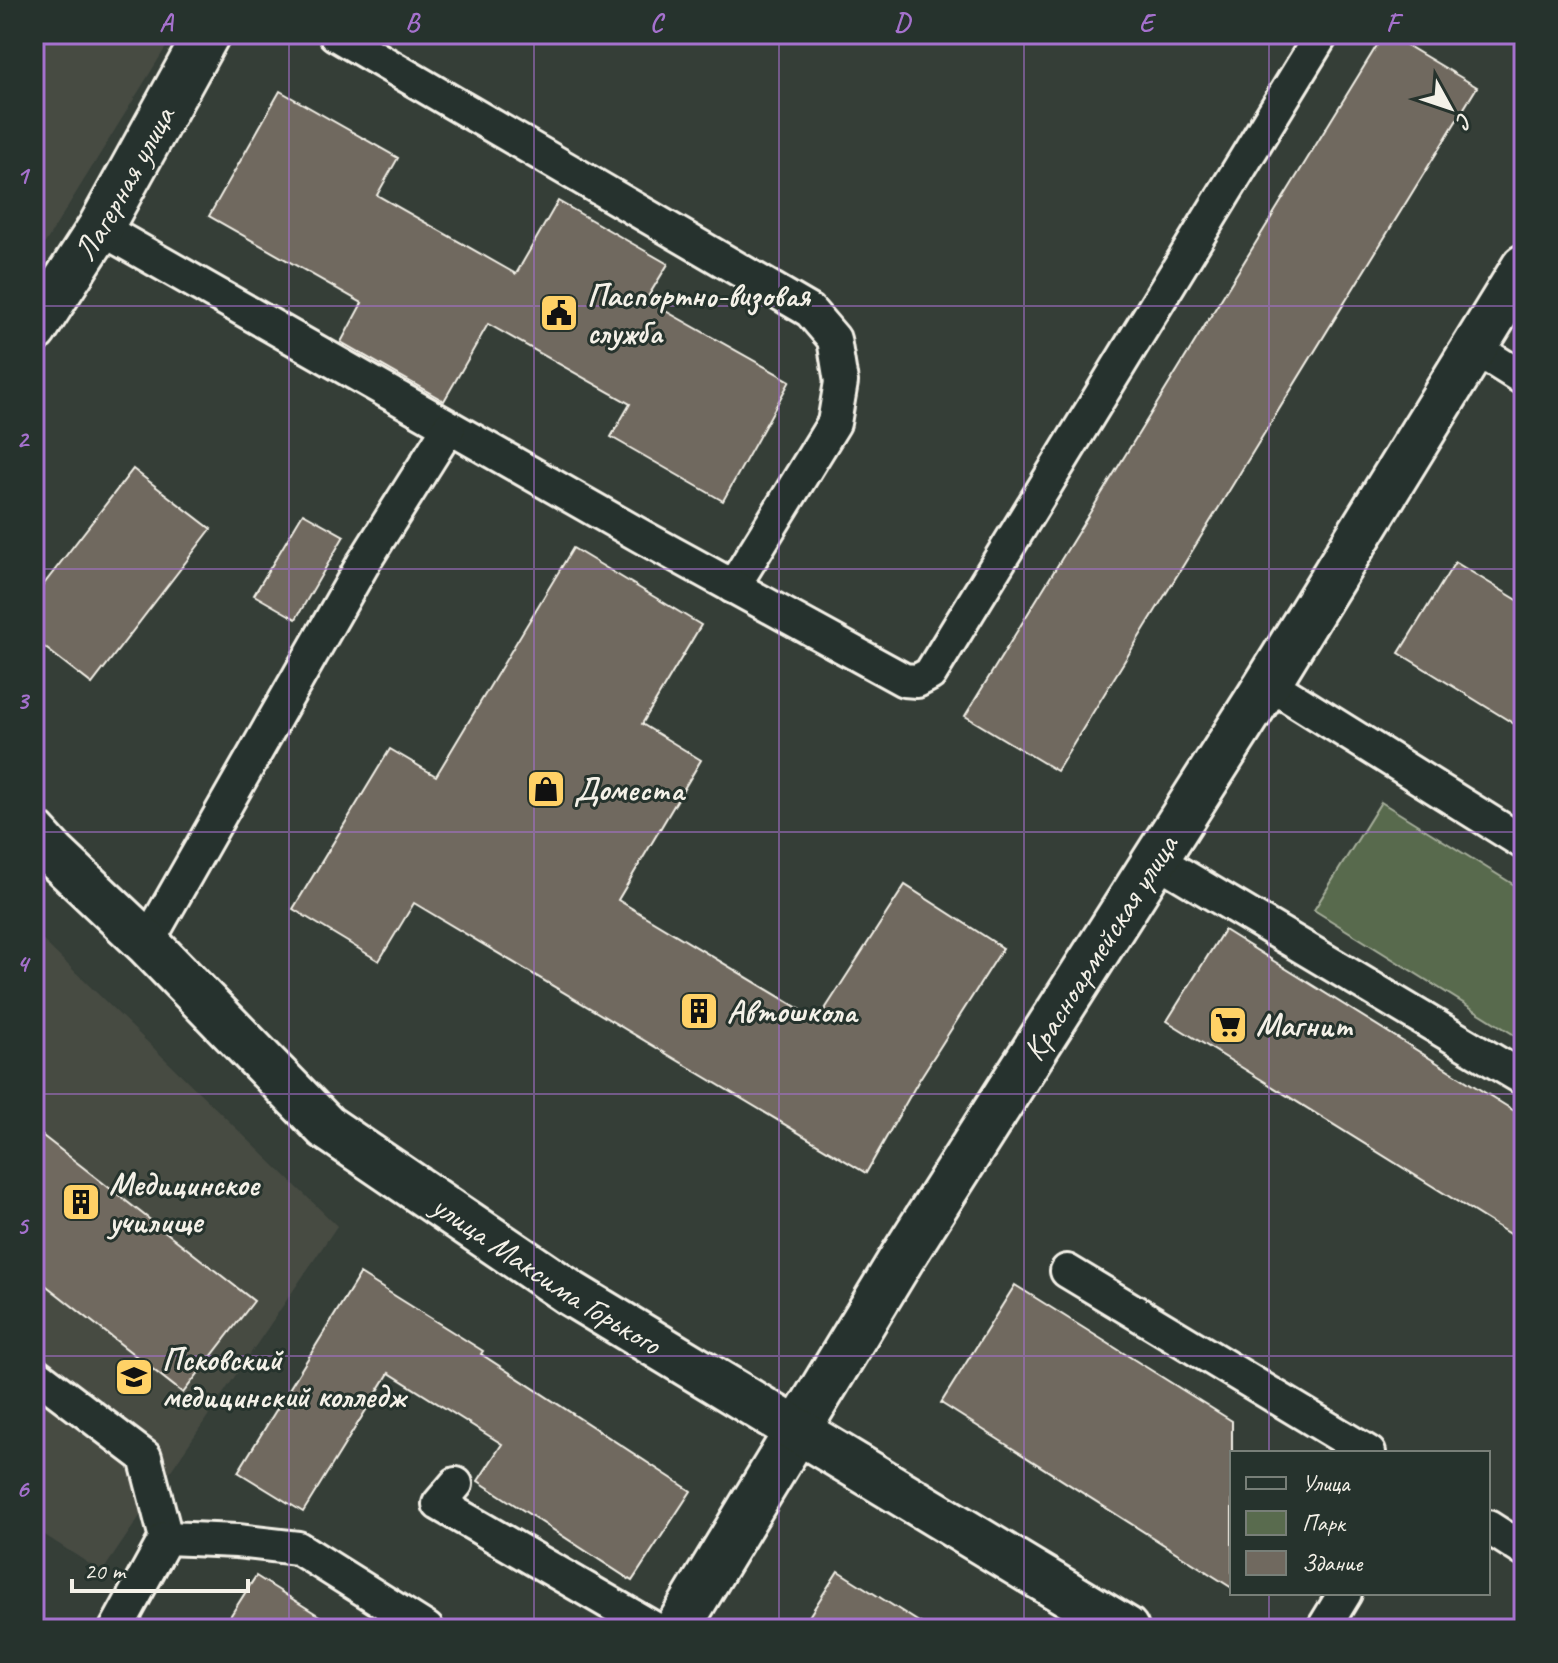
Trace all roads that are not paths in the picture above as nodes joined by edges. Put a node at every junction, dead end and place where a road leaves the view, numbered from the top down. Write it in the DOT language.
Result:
graph roads {
  1 [pos="207,34"];
  2 [pos="335,34"];
  3 [pos="1322,34"];
  4 [pos="100,228"];
  5 [pos="1524,267"];
  6 [pos="34,330"];
  7 [pos="1473,347"];
  8 [pos="1524,379"];
  9 [pos="449,427"];
  10 [pos="733,587"];
  11 [pos="1268,683"];
  12 [pos="34,833"];
  13 [pos="1524,843"];
  14 [pos="1155,859"];
  15 [pos="147,943"];
  16 [pos="1524,1079"];
  17 [pos="1067,1271"];
  18 [pos="34,1373"];
  19 [pos="796,1430"];
  20 [pos="1366,1451"];
  21 [pos="456,1484"];
  22 [pos="1490,1528"];
  23 [pos="166,1538"];
  24 [pos="1524,1550"];
  25 [pos="1344,1595"];
  26 [pos="116,1629"];
  27 [pos="427,1629"];
  28 [pos="655,1629"];
  29 [pos="677,1629"];
  30 [pos="1126,1629"];
  31 [pos="1323,1629"];
  1 -- 4 [label="street, Лагерная улица"];
  2 -- 10 [label="lane"];
  3 -- 10 [label="lane"];
  4 -- 6 [label="street, Лагерная улица"];
  4 -- 9 [label="lane"];
  5 -- 7 [label="street, Красноармейская улица"];
  7 -- 8 [label="lane"];
  7 -- 11 [label="street, Красноармейская улица"];
  9 -- 10 [label="lane"];
  9 -- 15 [label="lane"];
  11 -- 13 [label="lane"];
  11 -- 14 [label="street, Красноармейская улица"];
  12 -- 15 [label="street, улица Максима Горького"];
  14 -- 16 [label="lane"];
  14 -- 19 [label="street, Красноармейская улица"];
  15 -- 19 [label="street, улица Максима Горького"];
  17 -- 20 [label="lane"];
  18 -- 23 [label="lane"];
  19 -- 29 [label="street, Красноармейская улица"];
  19 -- 30 [label="street, улица Максима Горького"];
  21 -- 28 [label="lane"];
  22 -- 24 [label="lane"];
  23 -- 26 [label="lane"];
  23 -- 27 [label="lane"];
  25 -- 31 [label="lane"];
}
